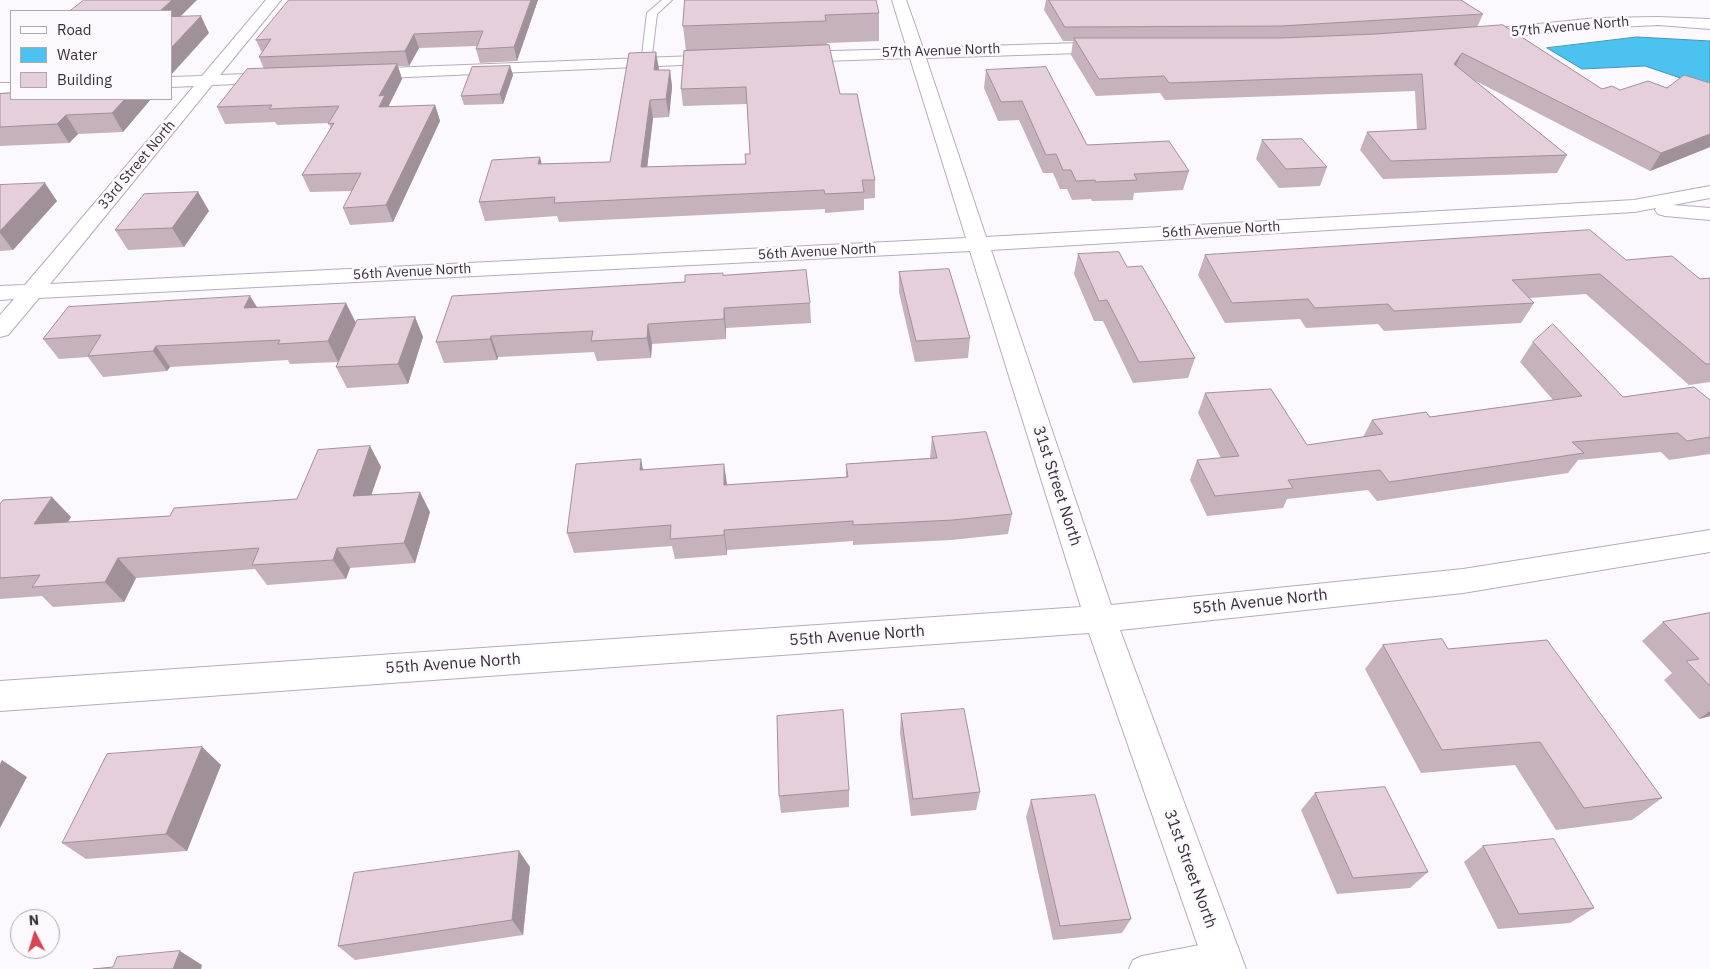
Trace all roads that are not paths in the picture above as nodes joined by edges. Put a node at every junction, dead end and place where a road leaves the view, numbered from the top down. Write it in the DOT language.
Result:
graph roads {
  1 [pos="274,0"];
  2 [pos="667,0"];
  3 [pos="899,0"];
  4 [pos="1710,24"];
  5 [pos="1464,36"];
  6 [pos="1127,48"];
  7 [pos="915,52"];
  8 [pos="775,58"];
  9 [pos="736,59"];
  10 [pos="646,63"];
  11 [pos="343,75"];
  12 [pos="294,77"];
  13 [pos="206,81"];
  14 [pos="172,82"];
  15 [pos="1710,192"];
  16 [pos="1634,206"];
  17 [pos="1710,214"];
  18 [pos="979,244"];
  19 [pos="32,291"];
  20 [pos="0,293"];
  21 [pos="0,330"];
  22 [pos="1710,541"];
  23 [pos="1100,619"];
  24 [pos="0,696"];
  25 [pos="1224,962"];
  26 [pos="1142,969"];
  1 -- 13 [label="street, 33rd Street North"];
  2 -- 10 [label="lane"];
  3 -- 7 [label="street, 31st Street North"];
  4 -- 5 [label="street, 57th Avenue North"];
  6 -- 7 [label="street, 57th Avenue North"];
  7 -- 8 [label="street, 57th Avenue North"];
  7 -- 18 [label="street, 31st Street North"];
  9 -- 10 [label="street"];
  10 -- 11 [label="street"];
  12 -- 13 [label="street"];
  13 -- 14 [label="street"];
  13 -- 19 [label="street, 33rd Street North"];
  15 -- 16 [label="street"];
  16 -- 17 [label="street"];
  16 -- 18 [label="street, 56th Avenue North"];
  18 -- 19 [label="street, 56th Avenue North"];
  18 -- 23 [label="street, 31st Street North"];
  19 -- 20 [label="street, 56th Avenue North"];
  19 -- 21 [label="street, 33rd Street North"];
  22 -- 23 [label="street, 55th Avenue North"];
  23 -- 24 [label="street, 55th Avenue North"];
  23 -- 25 [label="street, 31st Street North"];
  25 -- 26 [label="lane"];
}
